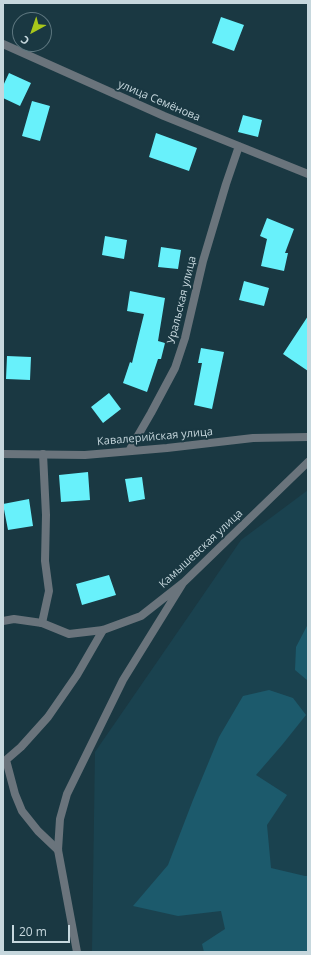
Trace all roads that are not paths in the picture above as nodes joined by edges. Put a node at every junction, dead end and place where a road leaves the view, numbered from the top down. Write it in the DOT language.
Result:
graph roads {
  1 [pos="3,44"];
  2 [pos="239,146"];
  3 [pos="308,174"];
  4 [pos="308,437"];
  5 [pos="129,452"];
  6 [pos="3,454"];
  7 [pos="43,454"];
  8 [pos="308,462"];
  9 [pos="183,584"];
  10 [pos="3,621"];
  11 [pos="42,623"];
  12 [pos="103,630"];
  13 [pos="58,850"];
  14 [pos="77,952"];
  1 -- 2 [label="street, улица Семёнова"];
  2 -- 3 [label="street, улица Семёнова"];
  2 -- 5 [label="street, Уральская улица"];
  4 -- 5 [label="street, Кавалерийская улица"];
  5 -- 7 [label="street, Кавалерийская улица"];
  6 -- 7 [label="street, Кавалерийская улица"];
  7 -- 11 [label="street"];
  8 -- 9 [label="street, Камышевская улица"];
  9 -- 12 [label="street, Камышевская улица"];
  9 -- 13 [label="street"];
  10 -- 11 [label="street, Камышевская улица"];
  11 -- 12 [label="street, Камышевская улица"];
  12 -- 13 [label="street"];
  13 -- 14 [label="street"];
}
